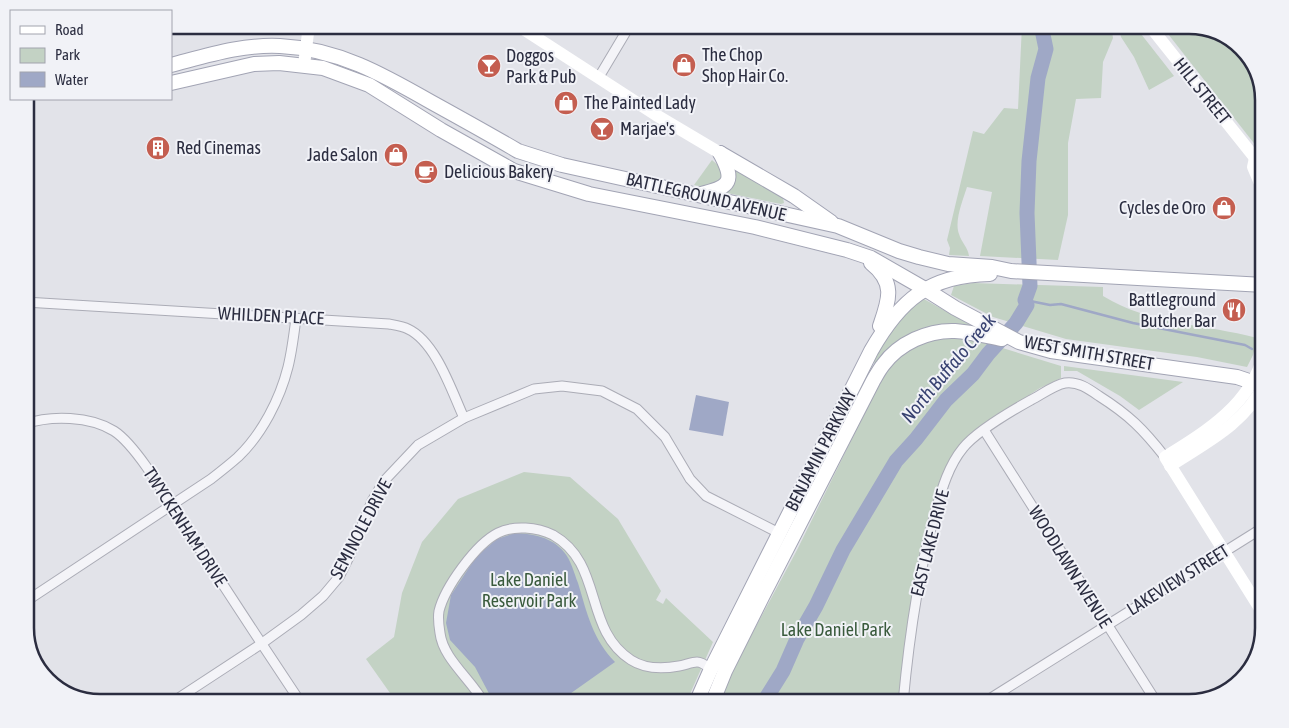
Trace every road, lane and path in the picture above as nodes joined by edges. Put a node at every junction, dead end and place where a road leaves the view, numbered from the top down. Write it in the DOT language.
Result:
graph roads {
  1 [pos="308,34"];
  2 [pos="530,34"];
  3 [pos="625,34"];
  4 [pos="1156,34"];
  5 [pos="305,49"];
  6 [pos="172,65"];
  7 [pos="304,65"];
  8 [pos="599,77"];
  9 [pos="172,83"];
  10 [pos="720,153"];
  11 [pos="1255,157"];
  12 [pos="698,195"];
  13 [pos="838,226"];
  14 [pos="861,255"];
  15 [pos="1011,271"];
  16 [pos="1255,285"];
  17 [pos="925,289"];
  18 [pos="34,303"];
  19 [pos="296,318"];
  20 [pos="991,333"];
  21 [pos="871,351"];
  22 [pos="1255,383"];
  23 [pos="1255,396"];
  24 [pos="464,418"];
  25 [pos="34,422"];
  26 [pos="984,430"];
  27 [pos="1167,462"];
  28 [pos="171,505"];
  29 [pos="779,533"];
  30 [pos="1255,533"];
  31 [pos="1224,552"];
  32 [pos="34,596"];
  33 [pos="1255,601"];
  34 [pos="1107,625"];
  35 [pos="261,644"];
  36 [pos="711,669"];
  37 [pos="186,694"];
  38 [pos="295,694"];
  39 [pos="479,694"];
  40 [pos="700,694"];
  41 [pos="716,694"];
  42 [pos="904,694"];
  43 [pos="1001,694"];
  44 [pos="1151,694"];
  1 -- 5 [label="street"];
  2 -- 8 [label="street"];
  3 -- 8 [label="street"];
  4 -- 11 [label="street, HILL STREET"];
  5 -- 6 [label="main road, BATTLEGROUND AVENUE"];
  5 -- 7 [label="street"];
  5 -- 12 [label="main road, BATTLEGROUND AVENUE"];
  7 -- 9 [label="main road, BATTLEGROUND AVENUE"];
  7 -- 14 [label="main road, BATTLEGROUND AVENUE"];
  8 -- 10 [label="street"];
  10 -- 12 [label="main road"];
  10 -- 13 [label="main road"];
  12 -- 13 [label="main road, BATTLEGROUND AVENUE"];
  13 -- 15 [label="main road, BATTLEGROUND AVENUE"];
  14 -- 17 [label="main road, BATTLEGROUND AVENUE"];
  14 -- 21 [label="main road"];
  15 -- 16 [label="main road, BATTLEGROUND AVENUE"];
  15 -- 17 [label="main road, BENJAMIN PARKWAY"];
  17 -- 20 [label="main road, WEST SMITH STREET"];
  17 -- 21 [label="main road, BENJAMIN PARKWAY"];
  18 -- 19 [label="street, WHILDEN PLACE"];
  19 -- 24 [label="street, WHILDEN PLACE"];
  19 -- 28 [label="street"];
  20 -- 22 [label="main road, WEST SMITH STREET"];
  20 -- 41 [label="main road, BENJAMIN PARKWAY"];
  21 -- 29 [label="main road, BENJAMIN PARKWAY"];
  23 -- 27 [label="street"];
  24 -- 29 [label="street, SEMINOLE DRIVE"];
  24 -- 35 [label="street, SEMINOLE DRIVE"];
  25 -- 28 [label="street, TWYCKENHAM DRIVE"];
  26 -- 27 [label="street, EAST LAKE DRIVE"];
  26 -- 34 [label="street, WOODLAWN AVENUE"];
  26 -- 42 [label="street, EAST LAKE DRIVE"];
  27 -- 31 [label="street"];
  28 -- 32 [label="street"];
  28 -- 35 [label="street, TWYCKENHAM DRIVE"];
  29 -- 36 [label="main road, BENJAMIN PARKWAY"];
  30 -- 31 [label="street, LAKEVIEW STREET"];
  31 -- 33 [label="street"];
  31 -- 34 [label="street, LAKEVIEW STREET"];
  34 -- 43 [label="street, LAKEVIEW STREET"];
  34 -- 44 [label="street, WOODLAWN AVENUE"];
  35 -- 37 [label="street, SEMINOLE DRIVE"];
  35 -- 38 [label="street, TWYCKENHAM DRIVE"];
  36 -- 39 [label="street"];
  36 -- 40 [label="main road, BENJAMIN PARKWAY"];
}
